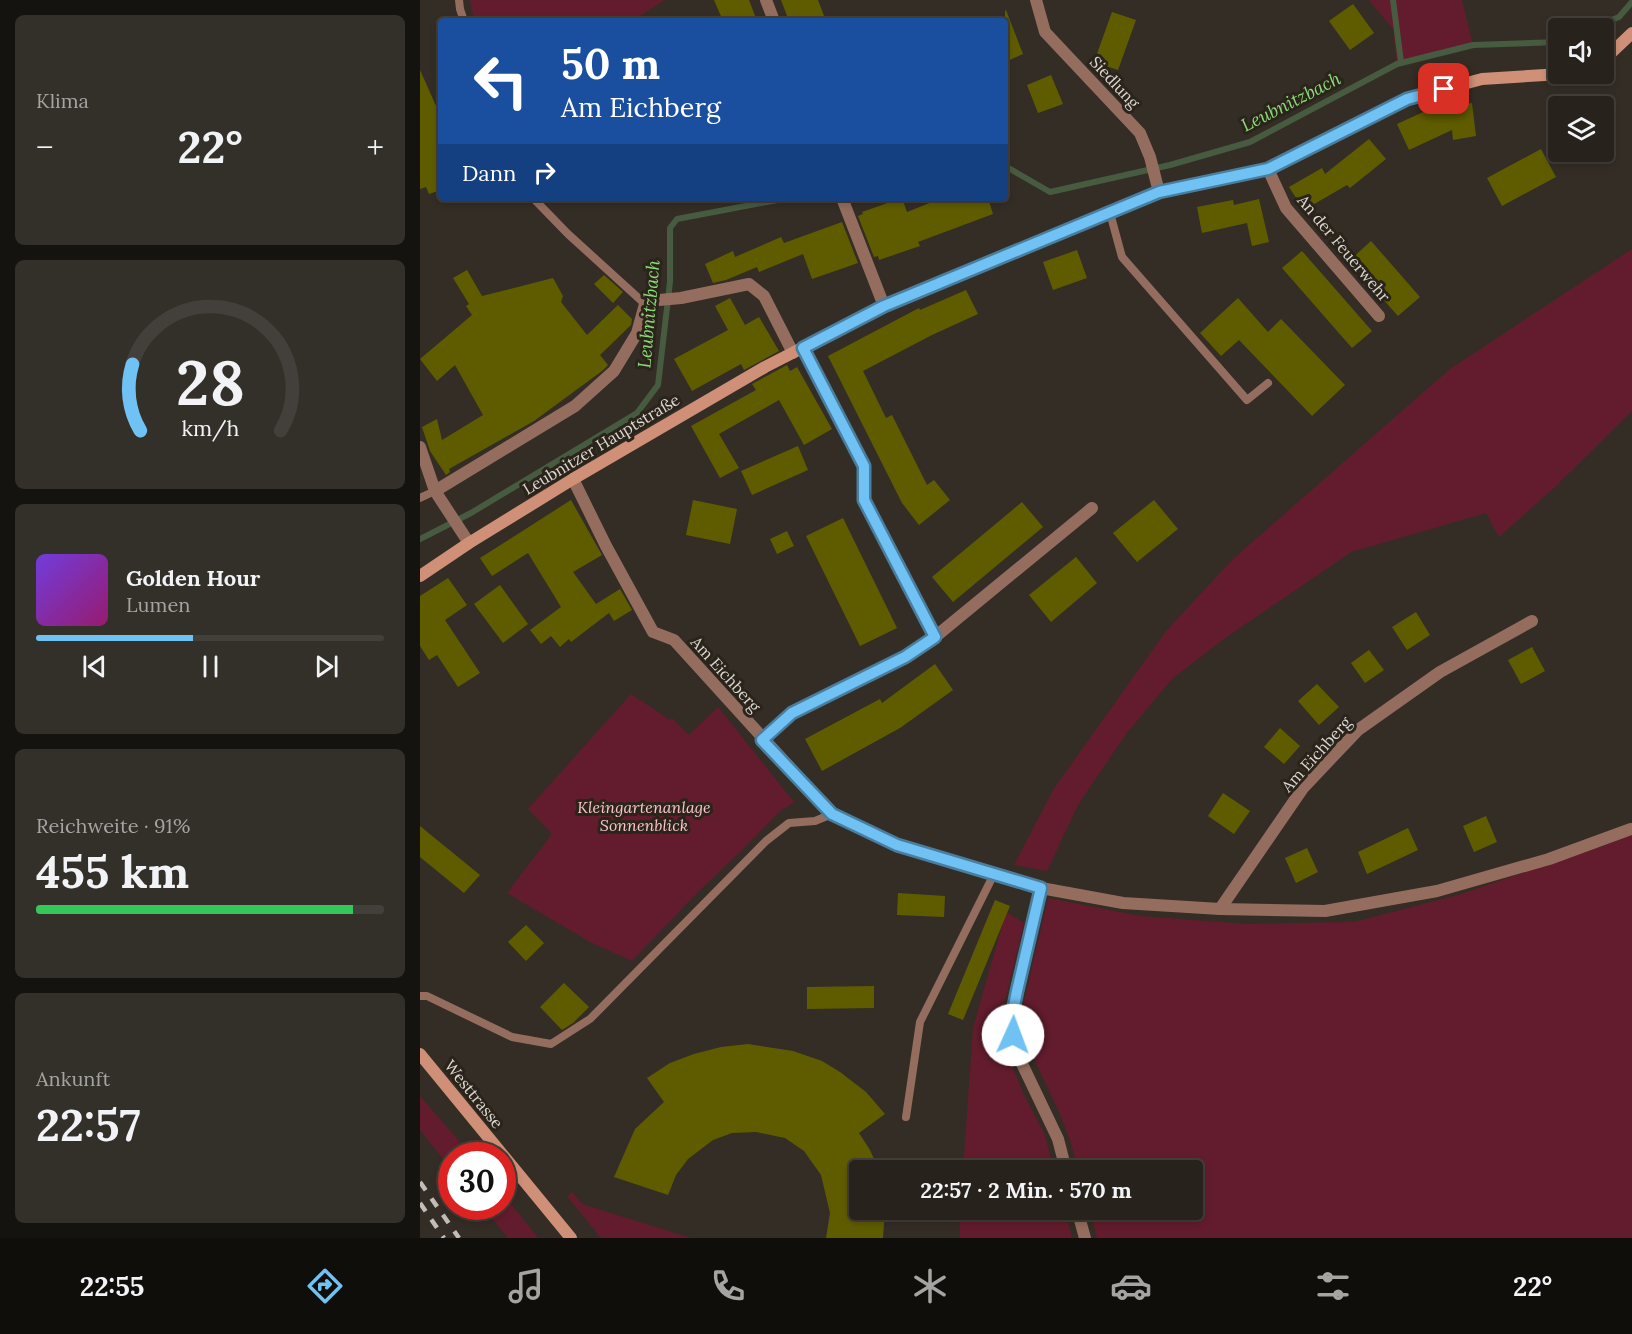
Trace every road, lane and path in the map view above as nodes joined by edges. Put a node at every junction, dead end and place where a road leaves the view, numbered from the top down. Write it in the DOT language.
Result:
graph roads {
  1 [pos="459,0"];
  2 [pos="766,0"];
  3 [pos="1036,0"];
  4 [pos="463,18"];
  5 [pos="773,18"];
  6 [pos="1632,33"];
  7 [pos="1614,50"];
  8 [pos="1548,75"];
  9 [pos="1268,169"];
  10 [pos="1157,187"];
  11 [pos="536,201"];
  12 [pos="844,201"];
  13 [pos="1110,213"];
  14 [pos="645,304"];
  15 [pos="884,306"];
  16 [pos="1380,316"];
  17 [pos="798,350"];
  18 [pos="1268,383"];
  19 [pos="420,447"];
  20 [pos="573,479"];
  21 [pos="435,491"];
  22 [pos="420,498"];
  23 [pos="1092,508"];
  24 [pos="469,543"];
  25 [pos="420,576"];
  26 [pos="1532,621"];
  27 [pos="935,637"];
  28 [pos="762,740"];
  29 [pos="832,814"];
  30 [pos="1631,829"];
  31 [pos="994,874"];
  32 [pos="1041,888"];
  33 [pos="1220,909"];
  34 [pos="420,996"];
  35 [pos="420,1054"];
  36 [pos="906,1117"];
  37 [pos="1063,1160"];
  38 [pos="1080,1220"];
  39 [pos="572,1238"];
  40 [pos="1085,1238"];
  1 -- 4 [label="lane"];
  2 -- 5 [label="street"];
  3 -- 10 [label="street, Siedlung"];
  6 -- 7 [label="street"];
  8 -- 9 [label="street, Leubnitzer Hauptstraße"];
  9 -- 10 [label="street, Leubnitzer Hauptstraße"];
  9 -- 16 [label="street, An der Feuerwehr"];
  10 -- 13 [label="street, Leubnitzer Hauptstraße"];
  11 -- 14 [label="lane"];
  12 -- 15 [label="street"];
  13 -- 15 [label="street, Leubnitzer Hauptstraße"];
  13 -- 18 [label="lane"];
  14 -- 17 [label="street"];
  14 -- 21 [label="street"];
  15 -- 17 [label="street, Leubnitzer Hauptstraße"];
  17 -- 20 [label="street, Leubnitzer Hauptstraße"];
  17 -- 27 [label="street"];
  19 -- 21 [label="street"];
  20 -- 24 [label="street, Leubnitzer Hauptstraße"];
  20 -- 28 [label="street, Am Eichberg"];
  21 -- 22 [label="lane"];
  21 -- 24 [label="street"];
  23 -- 27 [label="street"];
  24 -- 25 [label="street, Leubnitzer Hauptstraße"];
  26 -- 33 [label="street, Am Eichberg"];
  27 -- 28 [label="street"];
  28 -- 29 [label="street, Am Eichberg"];
  29 -- 31 [label="street, Am Eichberg"];
  29 -- 34 [label="lane"];
  30 -- 33 [label="street, Am Eichberg"];
  31 -- 32 [label="street, Am Eichberg"];
  31 -- 36 [label="lane"];
  32 -- 33 [label="street, Am Eichberg"];
  32 -- 37 [label="street"];
  35 -- 39 [label="street, Westtrasse"];
  38 -- 40 [label="street"];
}
